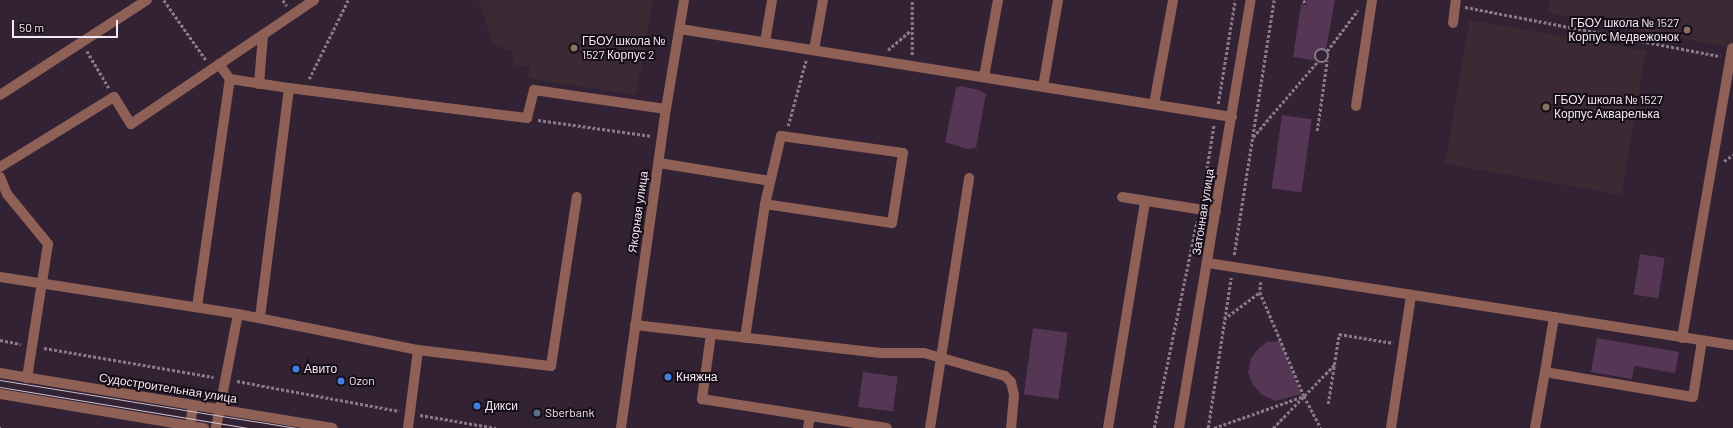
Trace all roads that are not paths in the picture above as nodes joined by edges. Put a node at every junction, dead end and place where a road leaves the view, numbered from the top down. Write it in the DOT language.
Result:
graph roads {
  1 [pos="147,0"];
  2 [pos="314,0"];
  3 [pos="684,0"];
  4 [pos="772,0"];
  5 [pos="822,0"];
  6 [pos="998,0"];
  7 [pos="1058,0"];
  8 [pos="1173,0"];
  9 [pos="1251,0"];
  10 [pos="1372,0"];
  11 [pos="1455,2"];
  12 [pos="1453,23"];
  13 [pos="680,29"];
  14 [pos="263,35"];
  15 [pos="765,42"];
  16 [pos="812,50"];
  17 [pos="1732,53"];
  18 [pos="215,67"];
  19 [pos="984,78"];
  20 [pos="230,79"];
  21 [pos="258,84"];
  22 [pos="1044,87"];
  23 [pos="289,88"];
  24 [pos="0,94"];
  25 [pos="1154,104"];
  26 [pos="1356,106"];
  27 [pos="666,109"];
  28 [pos="1232,117"];
  29 [pos="659,163"];
  30 [pos="0,167"];
  31 [pos="0,177"];
  32 [pos="969,178"];
  33 [pos="770,181"];
  34 [pos="577,197"];
  35 [pos="1122,197"];
  36 [pos="1145,200"];
  37 [pos="765,204"];
  38 [pos="1216,212"];
  39 [pos="1208,263"];
  40 [pos="0,277"];
  41 [pos="42,284"];
  42 [pos="1411,295"];
  43 [pos="197,307"];
  44 [pos="238,314"];
  45 [pos="1554,317"];
  46 [pos="260,318"];
  47 [pos="635,325"];
  48 [pos="711,334"];
  49 [pos="745,338"];
  50 [pos="1682,338"];
  51 [pos="1702,341"];
  52 [pos="1733,346"];
  53 [pos="418,350"];
  54 [pos="942,359"];
  55 [pos="1545,372"];
  56 [pos="0,373"];
  57 [pos="26,378"];
  58 [pos="0,394"];
  59 [pos="193,405"];
  60 [pos="219,409"];
  61 [pos="810,416"];
  62 [pos="190,427"];
  63 [pos="204,428"];
  64 [pos="216,428"];
  65 [pos="332,428"];
  66 [pos="408,428"];
  67 [pos="621,428"];
  68 [pos="808,428"];
  69 [pos="887,428"];
  70 [pos="930,428"];
  71 [pos="1011,428"];
  72 [pos="1108,428"];
  73 [pos="1179,428"];
  74 [pos="1391,428"];
  75 [pos="1535,428"];
  1 -- 24 [label="street"];
  2 -- 14 [label="street"];
  3 -- 13 [label="street, Якорная улица"];
  4 -- 15 [label="street"];
  5 -- 16 [label="street"];
  6 -- 19 [label="street"];
  7 -- 22 [label="street"];
  8 -- 25 [label="street"];
  9 -- 28 [label="street, Затонная улица"];
  10 -- 26 [label="street"];
  11 -- 12 [label="street"];
  13 -- 15 [label="street"];
  13 -- 27 [label="street, Якорная улица"];
  14 -- 18 [label="street"];
  14 -- 21 [label="street"];
  15 -- 16 [label="street"];
  16 -- 19 [label="street"];
  17 -- 50 [label="street"];
  18 -- 20 [label="street"];
  18 -- 30 [label="street"];
  19 -- 22 [label="street"];
  20 -- 21 [label="street"];
  20 -- 43 [label="street"];
  21 -- 23 [label="street"];
  22 -- 25 [label="street"];
  23 -- 27 [label="street"];
  23 -- 46 [label="street"];
  25 -- 28 [label="street"];
  27 -- 29 [label="street, Якорная улица"];
  28 -- 38 [label="street, Затонная улица"];
  29 -- 33 [label="street"];
  29 -- 47 [label="street, Якорная улица"];
  31 -- 41 [label="street"];
  32 -- 54 [label="street"];
  33 -- 37 [label="street"];
  33 -- 37 [label="street"];
  34 -- 53 [label="street"];
  35 -- 36 [label="street"];
  36 -- 38 [label="street"];
  36 -- 72 [label="street"];
  37 -- 49 [label="street"];
  38 -- 39 [label="street, Затонная улица"];
  39 -- 42 [label="street"];
  39 -- 73 [label="street, Затонная улица"];
  40 -- 41 [label="street"];
  41 -- 43 [label="street"];
  41 -- 57 [label="street"];
  42 -- 45 [label="street"];
  42 -- 74 [label="street"];
  43 -- 44 [label="street"];
  44 -- 46 [label="street"];
  44 -- 60 [label="street"];
  45 -- 50 [label="street"];
  45 -- 55 [label="street"];
  46 -- 53 [label="street"];
  47 -- 48 [label="street"];
  47 -- 67 [label="street, Якорная улица"];
  48 -- 49 [label="street"];
  48 -- 61 [label="street"];
  49 -- 54 [label="street"];
  50 -- 51 [label="street"];
  51 -- 52 [label="street"];
  51 -- 55 [label="street"];
  53 -- 66 [label="street"];
  54 -- 70 [label="street"];
  54 -- 71 [label="street"];
  55 -- 75 [label="street"];
  56 -- 57 [label="street, Судостроительная улица"];
  57 -- 59 [label="street, Судостроительная улица"];
  58 -- 62 [label="street"];
  59 -- 60 [label="street, Судостроительная улица"];
  59 -- 62 [label="street"];
  60 -- 64 [label="street"];
  60 -- 65 [label="street, Судостроительная улица"];
  61 -- 68 [label="street"];
  61 -- 69 [label="street"];
  62 -- 63 [label="street"];
}
